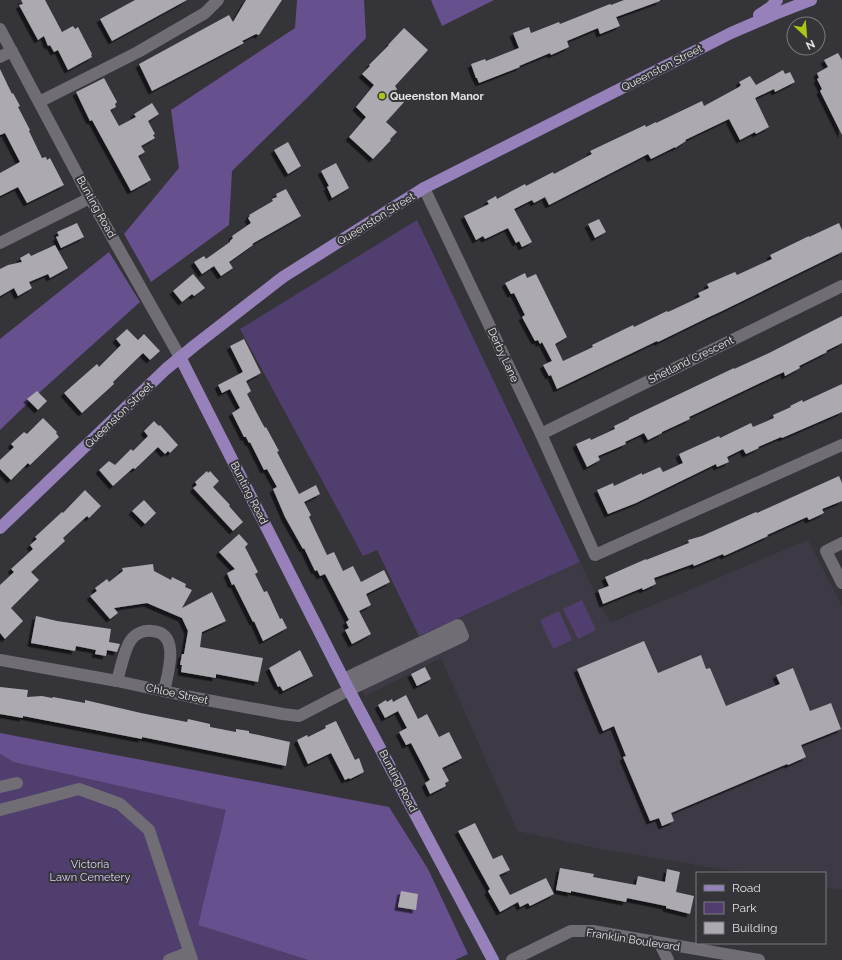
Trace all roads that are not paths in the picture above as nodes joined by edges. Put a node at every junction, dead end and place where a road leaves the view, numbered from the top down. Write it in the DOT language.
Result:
graph roads {
  1 [pos="218,0"];
  2 [pos="777,0"];
  3 [pos="811,0"];
  4 [pos="0,29"];
  5 [pos="731,33"];
  6 [pos="12,52"];
  7 [pos="0,57"];
  8 [pos="39,102"];
  9 [pos="424,188"];
  10 [pos="90,198"];
  11 [pos="0,243"];
  12 [pos="842,286"];
  13 [pos="180,357"];
  14 [pos="541,434"];
  15 [pos="842,445"];
  16 [pos="0,528"];
  17 [pos="842,543"];
  18 [pos="842,583"];
  19 [pos="0,660"];
  20 [pos="344,679"];
  21 [pos="118,681"];
  22 [pos="164,690"];
  23 [pos="349,690"];
  24 [pos="17,783"];
  25 [pos="0,788"];
  26 [pos="0,810"];
  27 [pos="660,944"];
  28 [pos="190,956"];
  29 [pos="169,960"];
  30 [pos="493,960"];
  31 [pos="512,960"];
  32 [pos="668,960"];
  33 [pos="759,960"];
  1 -- 8 [label="street"];
  2 -- 5 [label="main road"];
  3 -- 5 [label="main road, Queenston Street"];
  4 -- 6 [label="street, Bunting Road"];
  5 -- 9 [label="main road, Queenston Street"];
  6 -- 7 [label="street"];
  6 -- 8 [label="street, Bunting Road"];
  8 -- 10 [label="street, Bunting Road"];
  9 -- 13 [label="main road, Queenston Street"];
  9 -- 14 [label="street, Derby Lane"];
  10 -- 11 [label="street"];
  10 -- 13 [label="street, Bunting Road"];
  12 -- 14 [label="street, Shetland Crescent"];
  13 -- 16 [label="main road, Queenston Street"];
  13 -- 20 [label="main road, Bunting Road"];
  14 -- 15 [label="street, Derby Lane"];
  17 -- 18 [label="street"];
  19 -- 21 [label="street, Chloe Street"];
  20 -- 23 [label="main road, Bunting Road"];
  20 -- 23 [label="street, Chloe Street"];
  21 -- 22 [label="street, Chloe Street"];
  21 -- 22 [label="street"];
  22 -- 23 [label="street, Chloe Street"];
  23 -- 30 [label="main road, Bunting Road"];
  24 -- 25 [label="street"];
  26 -- 28 [label="street"];
  27 -- 31 [label="street, Franklin Boulevard"];
  27 -- 32 [label="street"];
  27 -- 33 [label="street, Franklin Boulevard"];
  28 -- 29 [label="street"];
}
